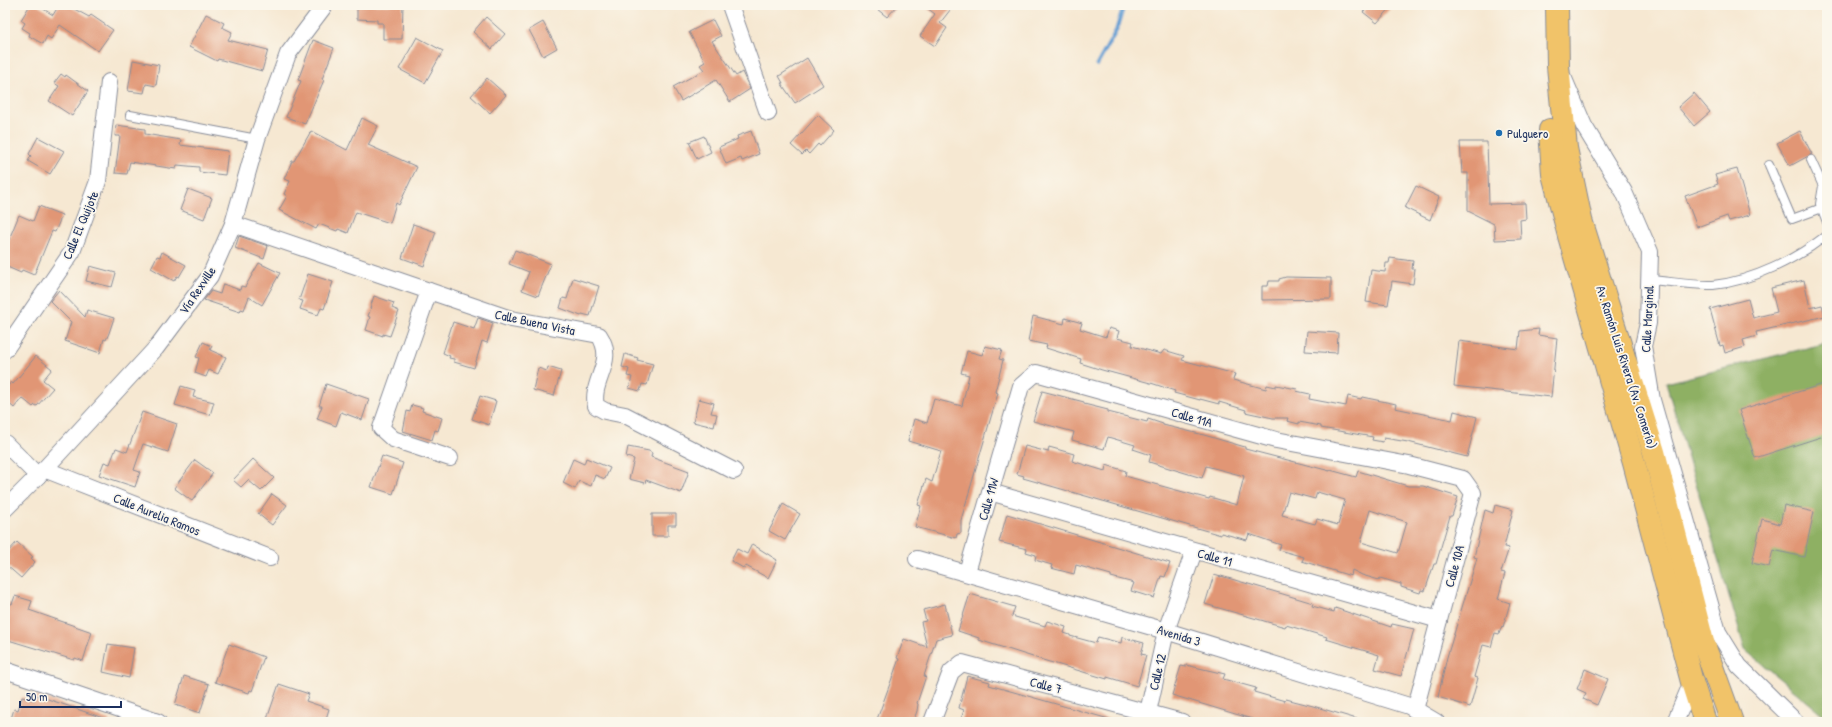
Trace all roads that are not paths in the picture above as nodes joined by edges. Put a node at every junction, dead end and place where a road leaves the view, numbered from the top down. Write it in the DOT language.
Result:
graph roads {
  1 [pos="325,5"];
  2 [pos="730,5"];
  3 [pos="1543,5"];
  4 [pos="1557,5"];
  5 [pos="1558,66"];
  6 [pos="109,82"];
  7 [pos="768,113"];
  8 [pos="130,115"];
  9 [pos="257,139"];
  10 [pos="1811,160"];
  11 [pos="1769,165"];
  12 [pos="1822,208"];
  13 [pos="1827,222"];
  14 [pos="233,224"];
  15 [pos="1827,235"];
  16 [pos="1649,280"];
  17 [pos="429,291"];
  18 [pos="5,350"];
  19 [pos="1010,426"];
  20 [pos="5,443"];
  21 [pos="450,458"];
  22 [pos="1409,465"];
  23 [pos="734,471"];
  24 [pos="41,473"];
  25 [pos="990,492"];
  26 [pos="5,509"];
  27 [pos="1194,551"];
  28 [pos="270,558"];
  29 [pos="917,559"];
  30 [pos="967,572"];
  31 [pos="1440,620"];
  32 [pos="1166,631"];
  33 [pos="5,670"];
  34 [pos="1692,682"];
  35 [pos="1415,710"];
  36 [pos="1148,712"];
  37 [pos="935,715"];
  38 [pos="154,721"];
  39 [pos="1182,722"];
  40 [pos="1436,722"];
  41 [pos="1675,722"];
  42 [pos="1705,722"];
  43 [pos="1732,722"];
  44 [pos="1796,722"];
  1 -- 9 [label="street, Vía Rexville"];
  2 -- 7 [label="street"];
  3 -- 34 [label="highway, Av. Ramón Luis Rivera (Av. Comerío)"];
  4 -- 5 [label="highway, Av. Ramón Luis Rivera (Av. Comerío)"];
  5 -- 16 [label="street, Calle Marginal"];
  5 -- 43 [label="highway, Av. Ramón Luis Rivera (Av. Comerío)"];
  6 -- 18 [label="street, Calle El Quijote"];
  8 -- 9 [label="lane"];
  9 -- 14 [label="street, Vía Rexville"];
  10 -- 12 [label="lane"];
  11 -- 12 [label="lane"];
  12 -- 13 [label="lane"];
  14 -- 17 [label="street, Calle Buena Vista"];
  14 -- 24 [label="street, Vía Rexville"];
  15 -- 16 [label="lane"];
  16 -- 44 [label="street, Calle Marginal"];
  17 -- 21 [label="street"];
  17 -- 23 [label="street, Calle Buena Vista"];
  19 -- 22 [label="street, Calle 11A"];
  19 -- 25 [label="street, Calle 11W"];
  20 -- 24 [label="street"];
  22 -- 31 [label="street, Calle 10A"];
  24 -- 26 [label="street, Vía Rexville"];
  24 -- 28 [label="street, Calle Aurelia Ramos"];
  25 -- 27 [label="street, Calle 11"];
  25 -- 30 [label="street, Calle 11W"];
  27 -- 31 [label="street, Calle 11"];
  27 -- 32 [label="street, Calle 12"];
  29 -- 30 [label="street, Avenida 3"];
  30 -- 32 [label="street, Avenida 3"];
  31 -- 35 [label="street, Calle 10A"];
  32 -- 35 [label="street, Avenida 3"];
  32 -- 36 [label="street, Calle 12"];
  33 -- 38 [label="street"];
  34 -- 41 [label="street"];
  34 -- 42 [label="highway, Av. Ramón Luis Rivera (Av. Comerío)"];
  35 -- 40 [label="street, Avenida 3"];
  36 -- 37 [label="street, Calle 7"];
  36 -- 39 [label="street, Calle 7"];
}
